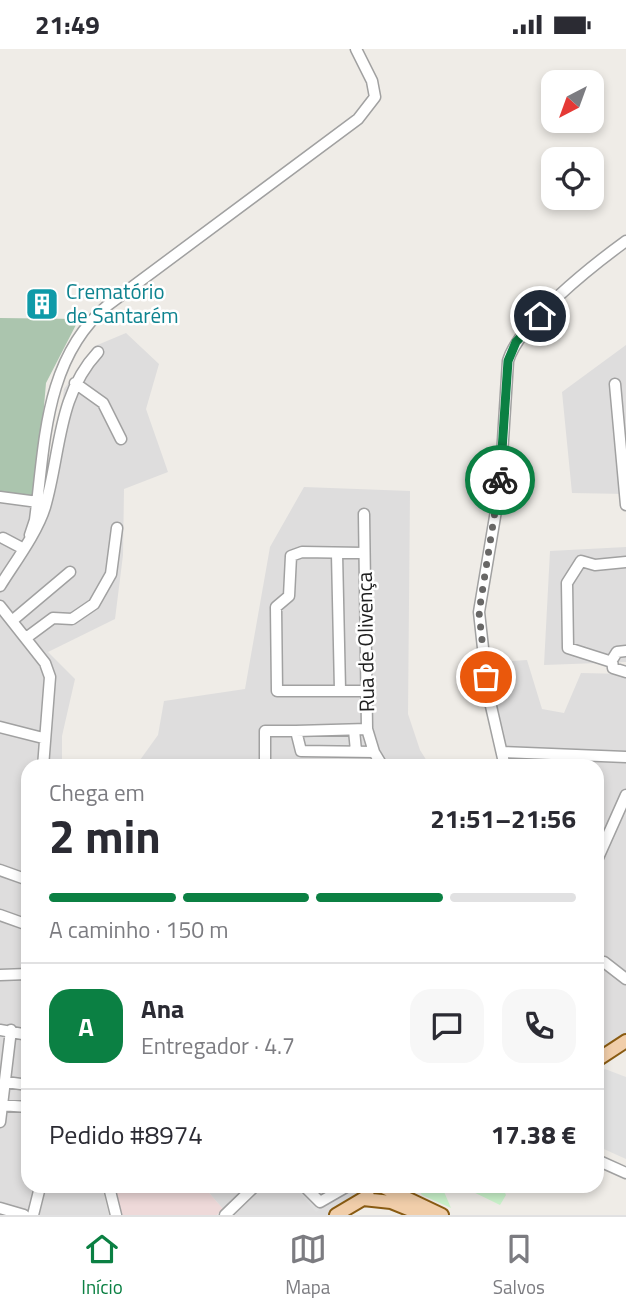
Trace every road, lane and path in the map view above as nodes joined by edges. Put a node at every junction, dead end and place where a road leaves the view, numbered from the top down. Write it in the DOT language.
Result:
graph roads {
  1 [pos="356,49"];
  2 [pos="626,241"];
  3 [pos="98,352"];
  4 [pos="75,383"];
  5 [pos="615,384"];
  6 [pos="121,439"];
  7 [pos="0,497"];
  8 [pos="38,502"];
  9 [pos="626,505"];
  10 [pos="364,514"];
  11 [pos="117,528"];
  12 [pos="30,535"];
  13 [pos="3,538"];
  14 [pos="22,548"];
  15 [pos="364,553"];
  16 [pos="337,554"];
  17 [pos="626,562"];
  18 [pos="4,571"];
  19 [pos="70,572"];
  20 [pos="0,586"];
  21 [pos="0,606"];
  22 [pos="13,620"];
  23 [pos="26,638"];
  24 [pos="626,651"];
  25 [pos="612,662"];
  26 [pos="626,672"];
  27 [pos="340,690"];
  28 [pos="365,691"];
  29 [pos="0,727"];
  30 [pos="367,729"];
  31 [pos="354,730"];
  32 [pos="296,731"];
  33 [pos="43,738"];
  34 [pos="356,751"];
  35 [pos="374,752"];
  36 [pos="502,752"];
  37 [pos="626,757"];
  38 [pos="44,759"];
  39 [pos="265,759"];
  40 [pos="378,759"];
  41 [pos="503,759"];
  42 [pos="626,795"];
  43 [pos="604,844"];
  44 [pos="0,870"];
  45 [pos="21,878"];
  46 [pos="0,915"];
  47 [pos="21,922"];
  48 [pos="604,962"];
  49 [pos="21,974"];
  50 [pos="0,975"];
  51 [pos="626,979"];
  52 [pos="6,1030"];
  53 [pos="626,1041"];
  54 [pos="604,1055"];
  55 [pos="6,1082"];
  56 [pos="21,1084"];
  57 [pos="1,1105"];
  58 [pos="21,1106"];
  59 [pos="0,1122"];
  60 [pos="604,1163"];
  61 [pos="626,1173"];
  62 [pos="38,1193"];
  63 [pos="110,1193"];
  64 [pos="248,1193"];
  65 [pos="311,1193"];
  66 [pos="333,1193"];
  67 [pos="372,1193"];
  68 [pos="391,1193"];
  69 [pos="415,1193"];
  70 [pos="363,1199"];
  71 [pos="0,1208"];
  72 [pos="424,1211"];
  73 [pos="16,1214"];
  74 [pos="33,1215"];
  75 [pos="116,1215"];
  76 [pos="225,1215"];
  77 [pos="336,1215"];
  78 [pos="442,1215"];
  1 -- 8 [label="street"];
  2 -- 36 [label="street"];
  3 -- 4 [label="street"];
  4 -- 6 [label="street"];
  4 -- 12 [label="street"];
  5 -- 9 [label="street"];
  7 -- 8 [label="street"];
  8 -- 12 [label="street"];
  10 -- 15 [label="street, Rua de Olivença"];
  11 -- 23 [label="street"];
  12 -- 14 [label="street"];
  13 -- 14 [label="street"];
  14 -- 18 [label="street"];
  15 -- 16 [label="street"];
  15 -- 28 [label="street, Rua de Olivença"];
  16 -- 27 [label="street"];
  16 -- 27 [label="street"];
  17 -- 25 [label="street"];
  18 -- 20 [label="street"];
  19 -- 22 [label="street"];
  21 -- 22 [label="street"];
  22 -- 23 [label="street"];
  23 -- 33 [label="street"];
  24 -- 25 [label="street"];
  25 -- 26 [label="street"];
  27 -- 28 [label="street"];
  28 -- 30 [label="street, Rua de Olivença"];
  29 -- 33 [label="street"];
  30 -- 31 [label="street"];
  30 -- 35 [label="street, Rua de Olivença"];
  31 -- 32 [label="street"];
  31 -- 34 [label="street"];
  32 -- 34 [label="street"];
  32 -- 39 [label="street"];
  33 -- 38 [label="street"];
  34 -- 35 [label="street"];
  35 -- 40 [label="street, Rua de Olivença"];
  36 -- 37 [label="street"];
  36 -- 41 [label="street"];
  42 -- 43 [label="street"];
  44 -- 45 [label="street"];
  46 -- 47 [label="street"];
  48 -- 51 [label="street"];
  49 -- 50 [label="street"];
  52 -- 55 [label="street"];
  53 -- 54 [label="main road"];
  55 -- 56 [label="street"];
  55 -- 57 [label="street"];
  57 -- 58 [label="street"];
  57 -- 59 [label="street"];
  60 -- 61 [label="street"];
  62 -- 74 [label="street"];
  63 -- 75 [label="street"];
  64 -- 76 [label="street"];
  65 -- 66 [label="street"];
  67 -- 70 [label="main road"];
  68 -- 72 [label="main road"];
  69 -- 72 [label="main road"];
  70 -- 72 [label="main road"];
  70 -- 77 [label="main road"];
  71 -- 73 [label="street"];
  72 -- 78 [label="main road"];
}
